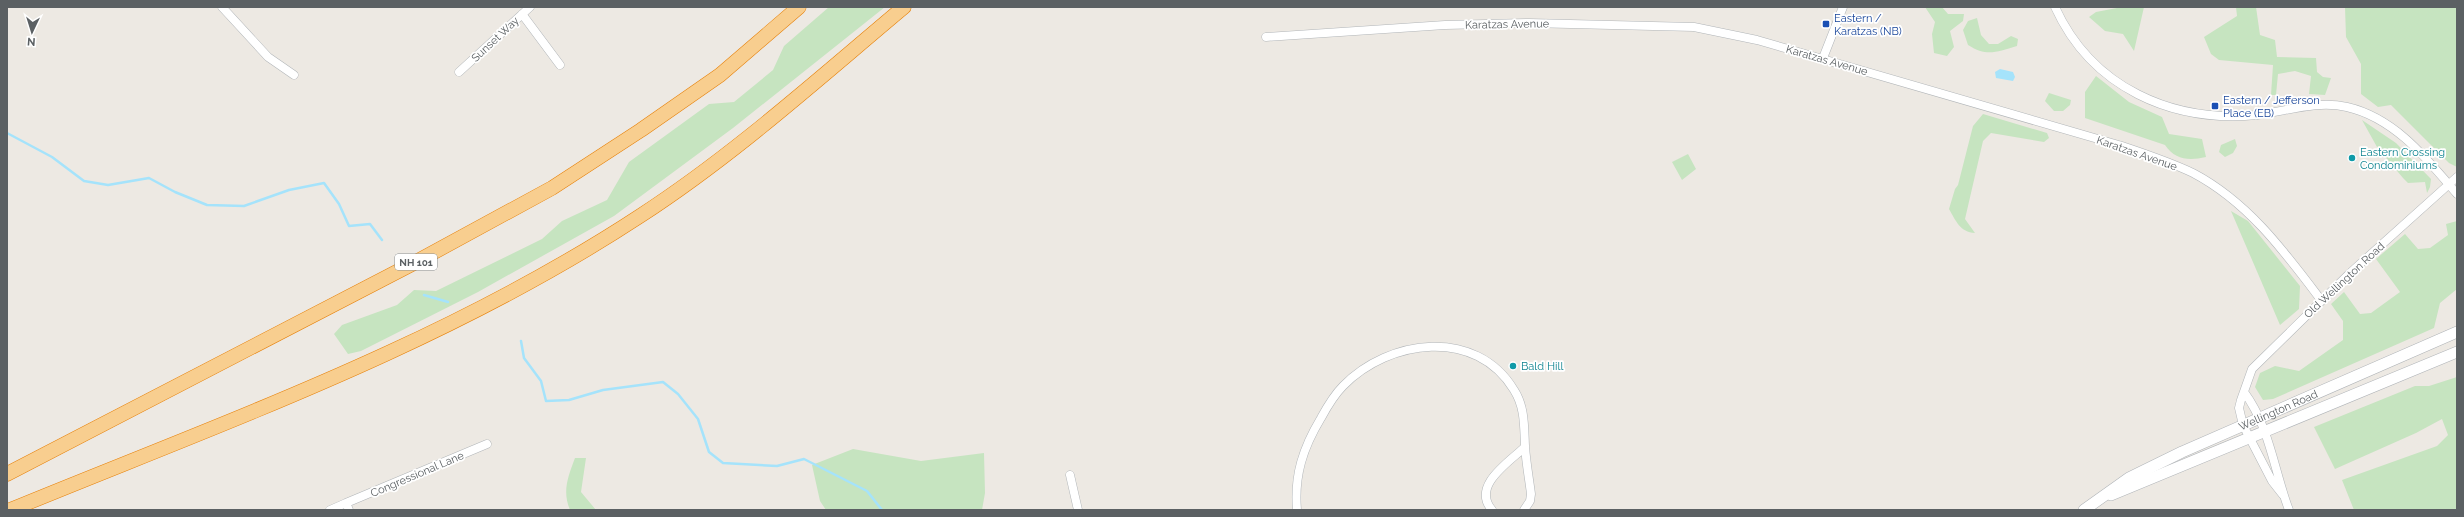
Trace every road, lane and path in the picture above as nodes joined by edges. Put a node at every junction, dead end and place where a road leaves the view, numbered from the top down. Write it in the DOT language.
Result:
graph roads {
  1 [pos="222,7"];
  2 [pos="530,7"];
  3 [pos="799,7"];
  4 [pos="904,7"];
  5 [pos="1843,7"];
  6 [pos="2055,7"];
  7 [pos="522,14"];
  8 [pos="1266,37"];
  9 [pos="1823,58"];
  10 [pos="560,65"];
  11 [pos="459,72"];
  12 [pos="294,75"];
  13 [pos="2457,176"];
  14 [pos="2448,184"];
  15 [pos="2457,194"];
  16 [pos="2321,300"];
  17 [pos="2457,332"];
  18 [pos="2457,352"];
  19 [pos="2244,392"];
  20 [pos="2259,418"];
  21 [pos="2243,425"];
  22 [pos="2265,432"];
  23 [pos="2249,438"];
  24 [pos="487,444"];
  25 [pos="1525,446"];
  26 [pos="7,474"];
  27 [pos="1070,475"];
  28 [pos="2283,495"];
  29 [pos="2104,497"];
  30 [pos="348,507"];
  31 [pos="10,510"];
  32 [pos="330,510"];
  33 [pos="1078,510"];
  34 [pos="1297,510"];
  35 [pos="1492,510"];
  36 [pos="1524,510"];
  37 [pos="2084,510"];
  38 [pos="2289,510"];
  1 -- 12 [label="street"];
  2 -- 7 [label="street, Sunset Way"];
  3 -- 26 [label="highway, NH 101"];
  4 -- 31 [label="highway"];
  5 -- 9 [label="street"];
  6 -- 14 [label="street"];
  7 -- 10 [label="street"];
  7 -- 11 [label="street, Sunset Way"];
  8 -- 9 [label="street, Karatzas Avenue"];
  9 -- 16 [label="street, Karatzas Avenue"];
  13 -- 14 [label="street, Old Wellington Road"];
  14 -- 15 [label="street"];
  14 -- 16 [label="street, Old Wellington Road"];
  16 -- 19 [label="street, Old Wellington Road"];
  17 -- 20 [label="main road, Wellington Road"];
  18 -- 22 [label="main road, Wellington Road"];
  19 -- 20 [label="street"];
  19 -- 21 [label="street, Old Wellington Road"];
  20 -- 21 [label="main road, Wellington Road"];
  20 -- 22 [label="street"];
  21 -- 23 [label="street, Old Wellington Road"];
  21 -- 29 [label="main road, Wellington Road"];
  22 -- 23 [label="main road, Wellington Road"];
  22 -- 28 [label="street"];
  23 -- 28 [label="street, Old Wellington Road"];
  23 -- 29 [label="main road, Wellington Road"];
  24 -- 30 [label="street, Congressional Lane"];
  25 -- 34 [label="street"];
  25 -- 35 [label="street"];
  25 -- 36 [label="street"];
  27 -- 33 [label="street"];
  28 -- 38 [label="street"];
  29 -- 37 [label="main road, Wellington Road"];
  30 -- 32 [label="street, Congressional Lane"];
}
